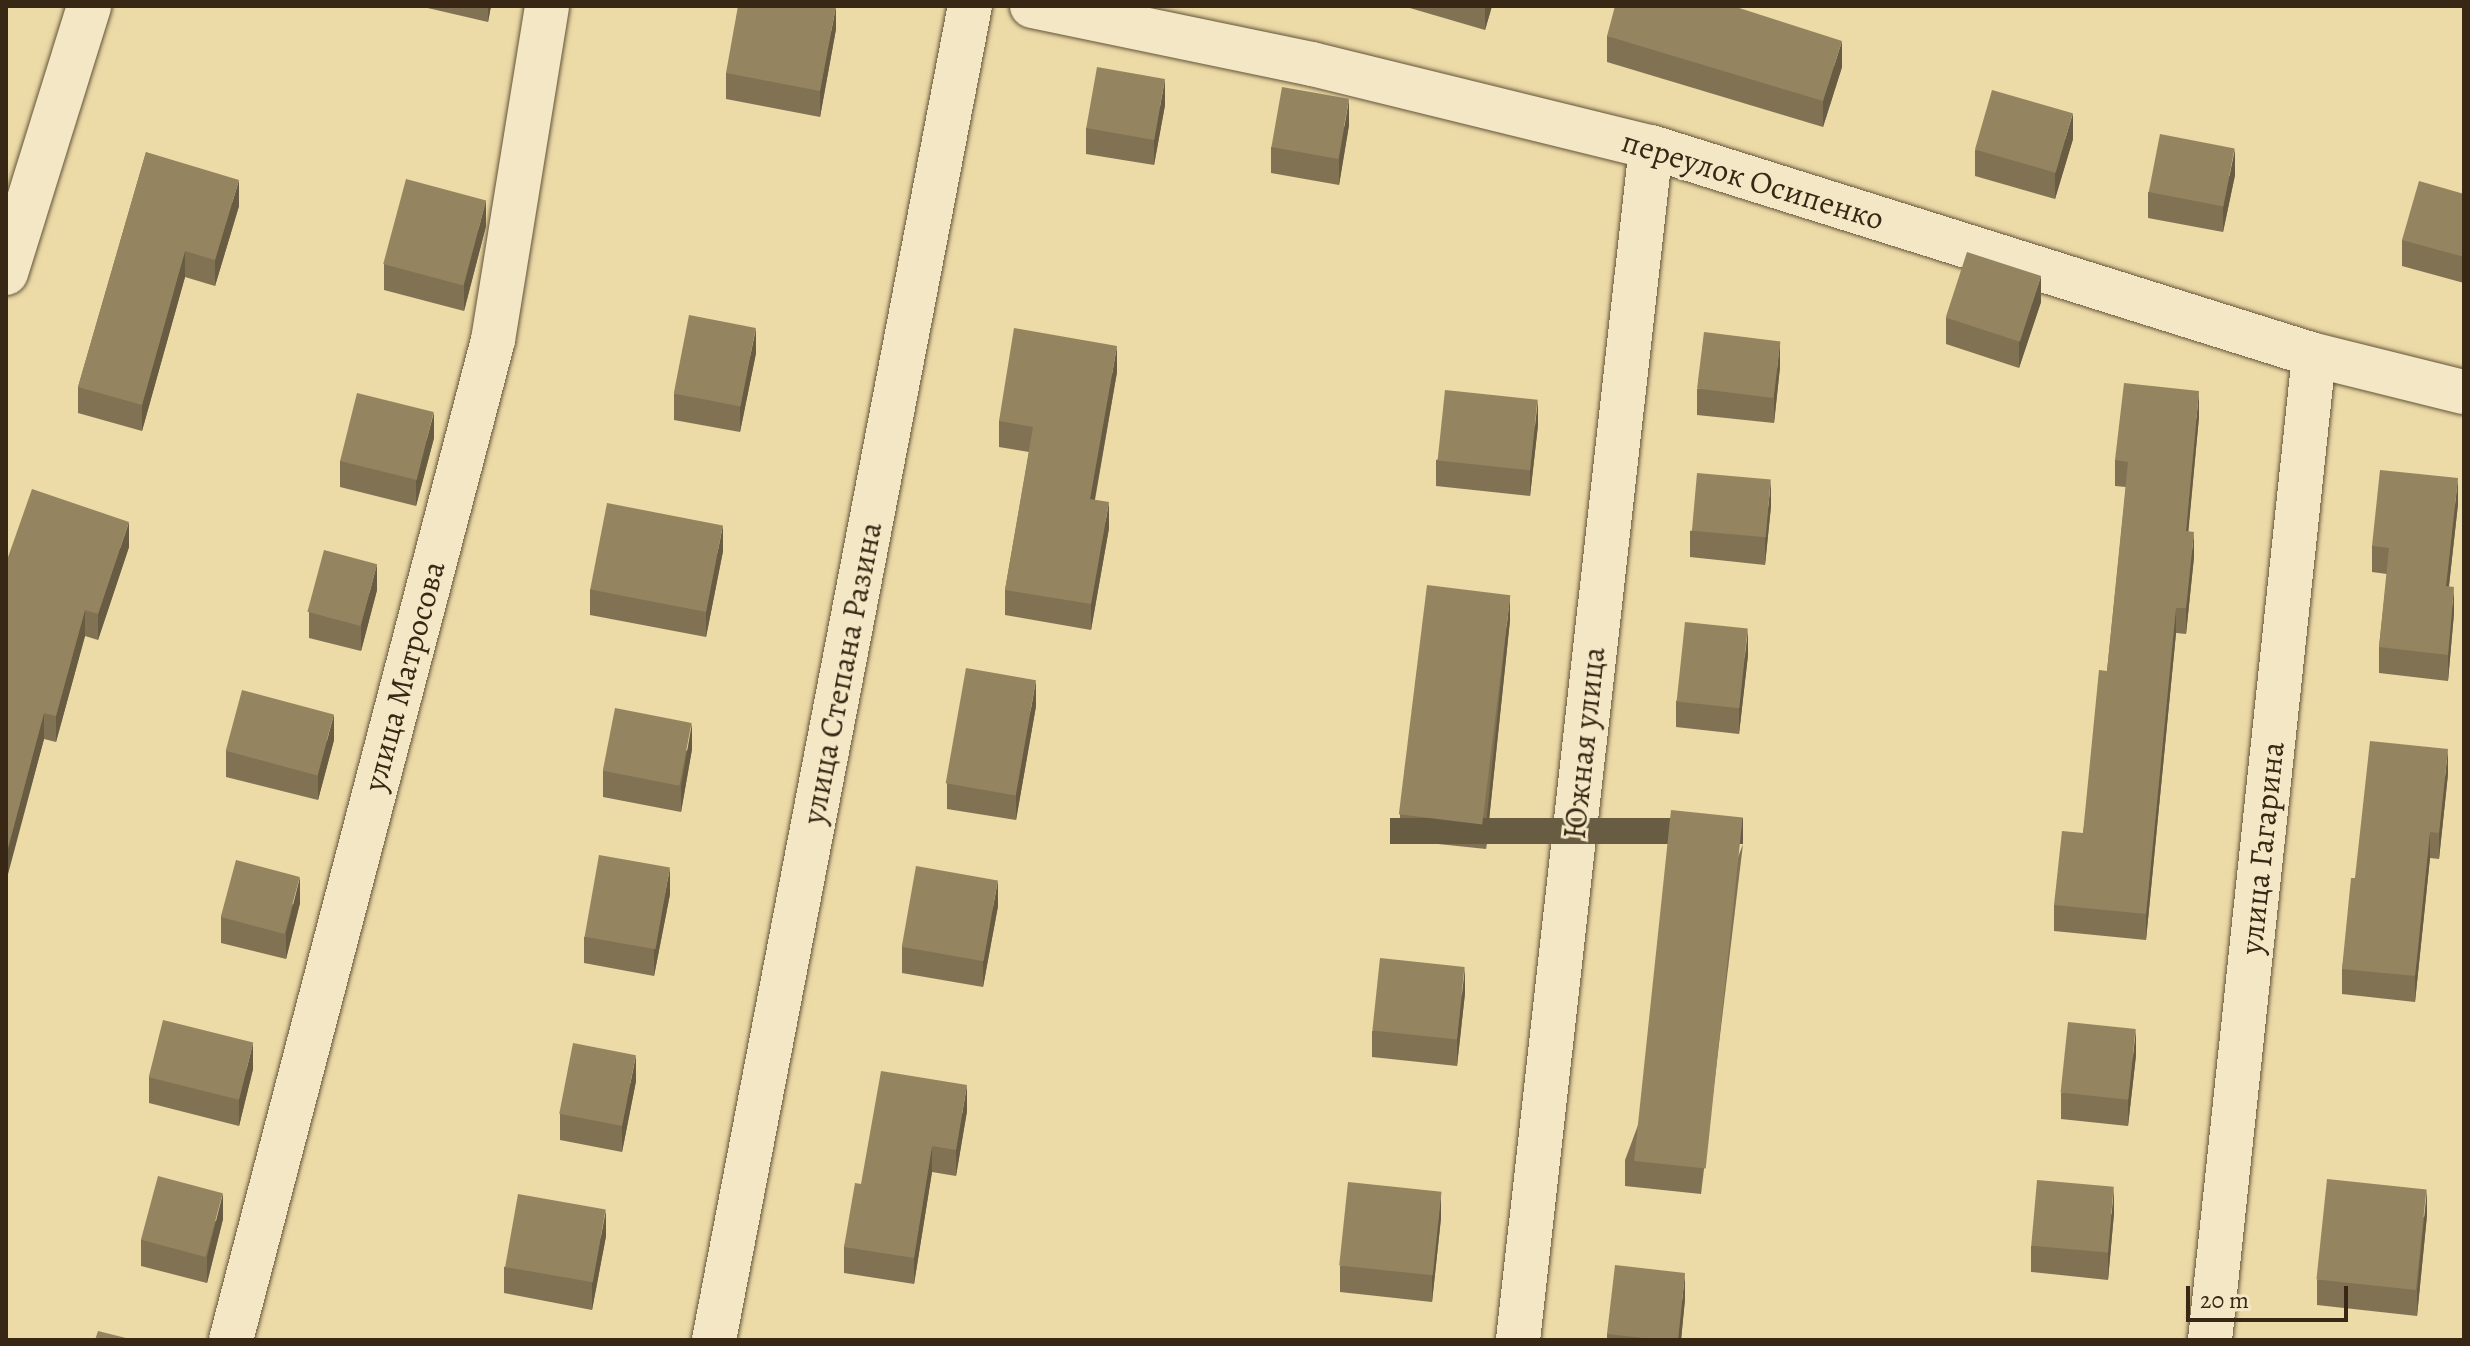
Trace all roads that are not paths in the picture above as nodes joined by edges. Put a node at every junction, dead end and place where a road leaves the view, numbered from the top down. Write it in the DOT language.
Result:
graph roads {
  1 [pos="89,6"];
  2 [pos="547,6"];
  3 [pos="970,6"];
  4 [pos="1032,6"];
  5 [pos="1651,147"];
  6 [pos="6,273"];
  7 [pos="2314,355"];
  8 [pos="2464,392"];
  9 [pos="231,1340"];
  10 [pos="714,1340"];
  11 [pos="1518,1340"];
  12 [pos="2210,1340"];
  1 -- 6 [label="street"];
  2 -- 9 [label="street, улица Матросова"];
  3 -- 10 [label="street, улица Степана Разина"];
  4 -- 5 [label="street, переулок Осипенко"];
  5 -- 7 [label="street, переулок Осипенко"];
  5 -- 11 [label="street, Южная улица"];
  7 -- 8 [label="street, переулок Осипенко"];
  7 -- 12 [label="street, улица Гагарина"];
}
